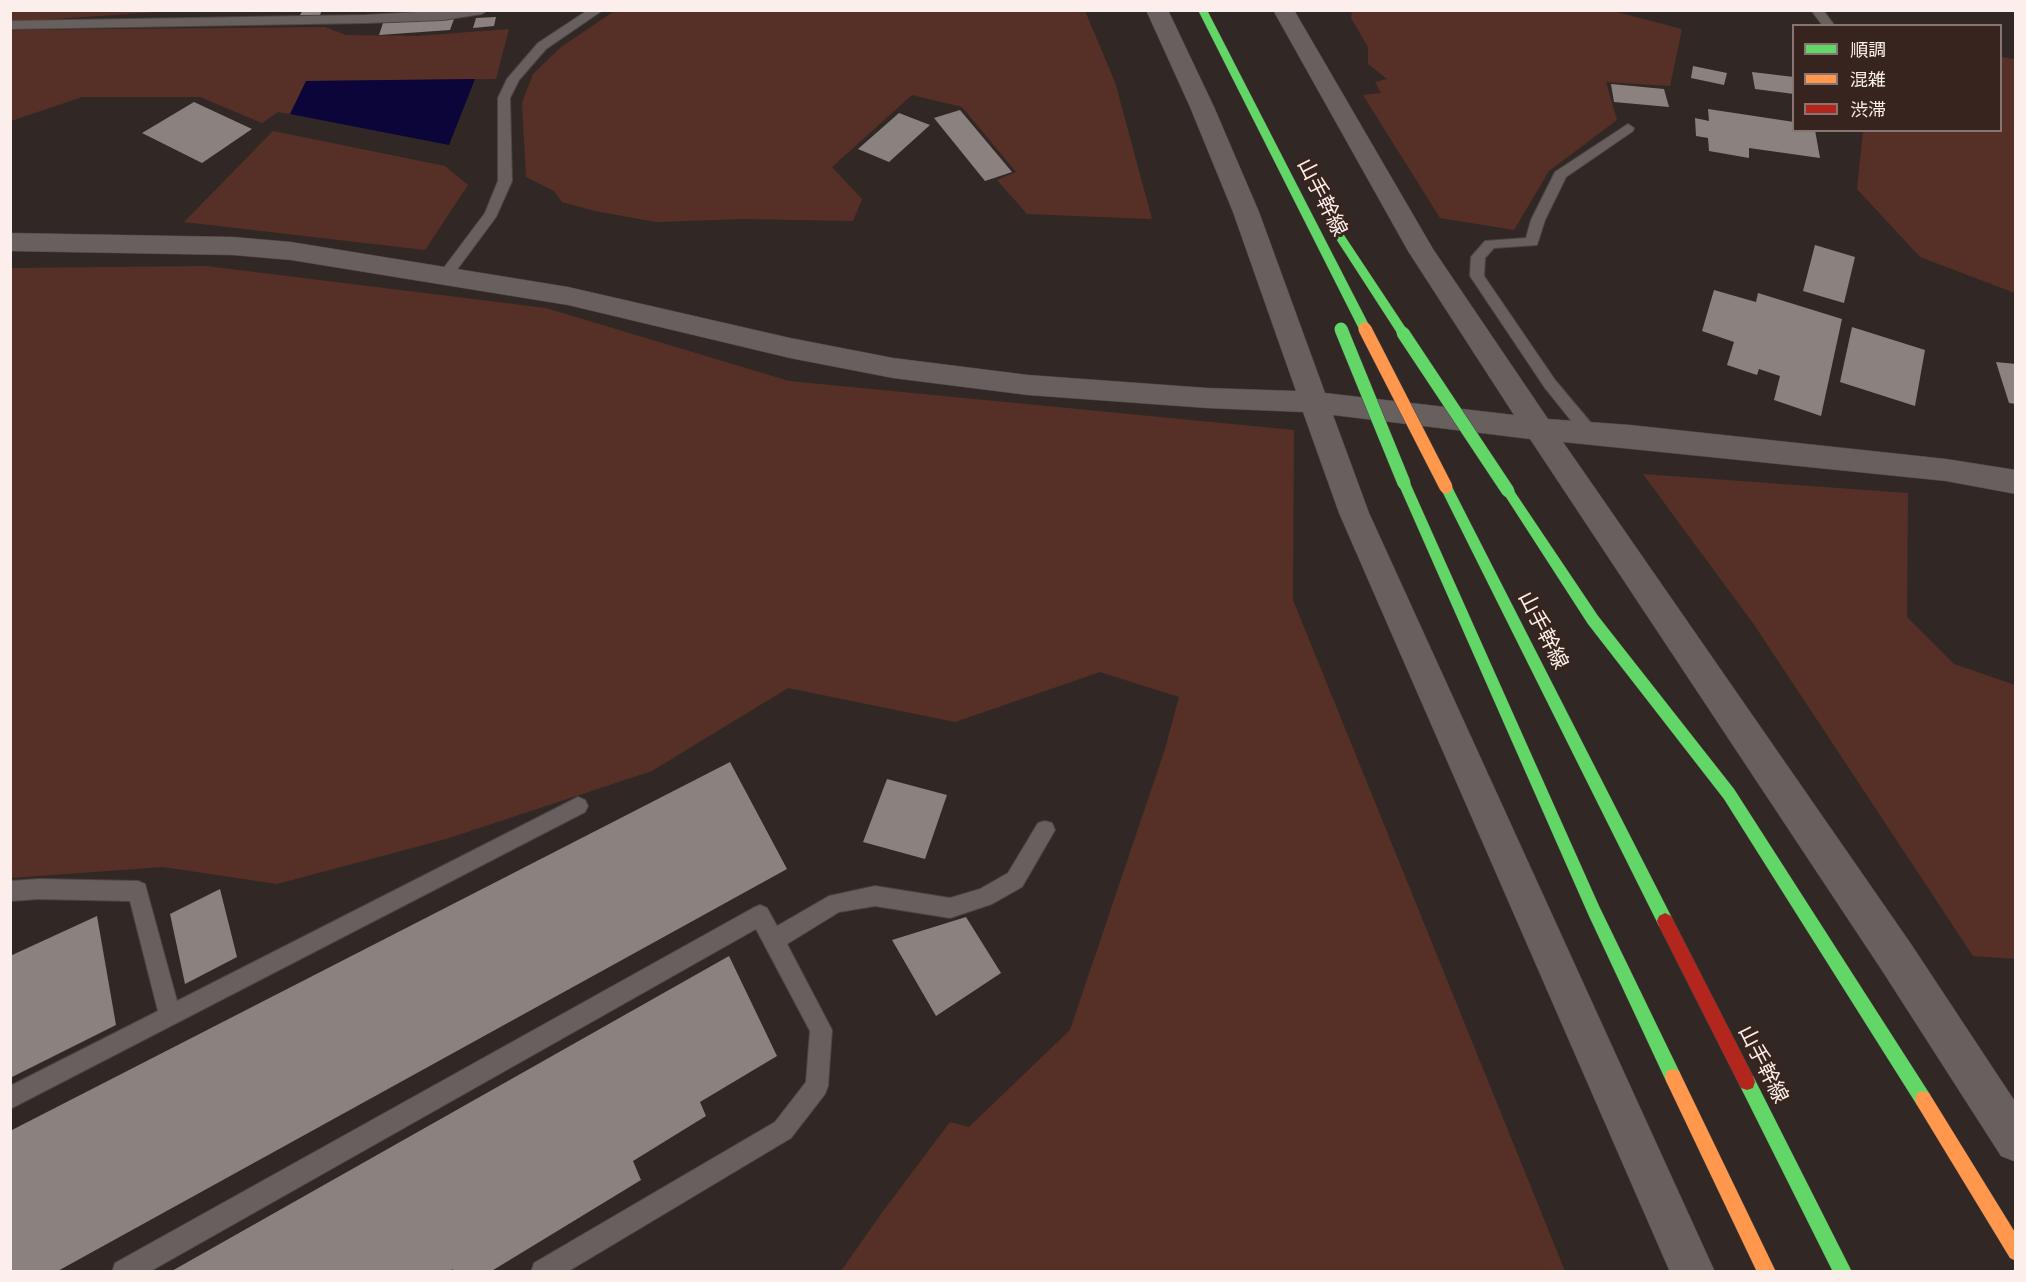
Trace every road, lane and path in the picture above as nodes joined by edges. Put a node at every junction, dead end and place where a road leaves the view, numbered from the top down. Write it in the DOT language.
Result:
graph roads {
  1 [pos="482,10"];
  2 [pos="597,10"];
  3 [pos="1157,10"];
  4 [pos="1202,10"];
  5 [pos="1283,10"];
  6 [pos="1817,10"];
  7 [pos="1828,24"];
  8 [pos="10,25"];
  9 [pos="1235,76"];
  10 [pos="1628,128"];
  11 [pos="1293,188"];
  12 [pos="1311,194"];
  13 [pos="1330,223"];
  14 [pos="10,242"];
  15 [pos="445,276"];
  16 [pos="1326,285"];
  17 [pos="1339,323"];
  18 [pos="1313,402"];
  19 [pos="1537,429"];
  20 [pos="1591,434"];
  21 [pos="2016,482"];
  22 [pos="578,806"];
  23 [pos="1045,830"];
  24 [pos="10,891"];
  25 [pos="774,940"];
  26 [pos="170,1016"];
  27 [pos="10,1098"];
  28 [pos="2016,1142"];
  29 [pos="2016,1252"];
  30 [pos="124,1272"];
  31 [pos="543,1272"];
  32 [pos="1694,1272"];
  33 [pos="1767,1272"];
  34 [pos="1843,1272"];
  1 -- 8 [label="lane"];
  2 -- 15 [label="lane"];
  3 -- 18 [label="street"];
  4 -- 9 [label="main road, 山手幹線"];
  5 -- 19 [label="street"];
  6 -- 7 [label="lane"];
  9 -- 11 [label="main road, 山手幹線"];
  9 -- 12 [label="main road"];
  10 -- 20 [label="lane"];
  11 -- 16 [label="main road"];
  11 -- 34 [label="main road, 山手幹線, bridge"];
  13 -- 29 [label="main road, bridge"];
  14 -- 15 [label="street"];
  15 -- 18 [label="street"];
  17 -- 33 [label="main road, bridge"];
  18 -- 19 [label="street"];
  18 -- 32 [label="street"];
  19 -- 20 [label="street"];
  19 -- 28 [label="street"];
  20 -- 21 [label="street"];
  22 -- 26 [label="lane"];
  23 -- 25 [label="lane"];
  24 -- 26 [label="lane"];
  25 -- 30 [label="lane"];
  25 -- 31 [label="lane"];
  26 -- 27 [label="lane"];
}
